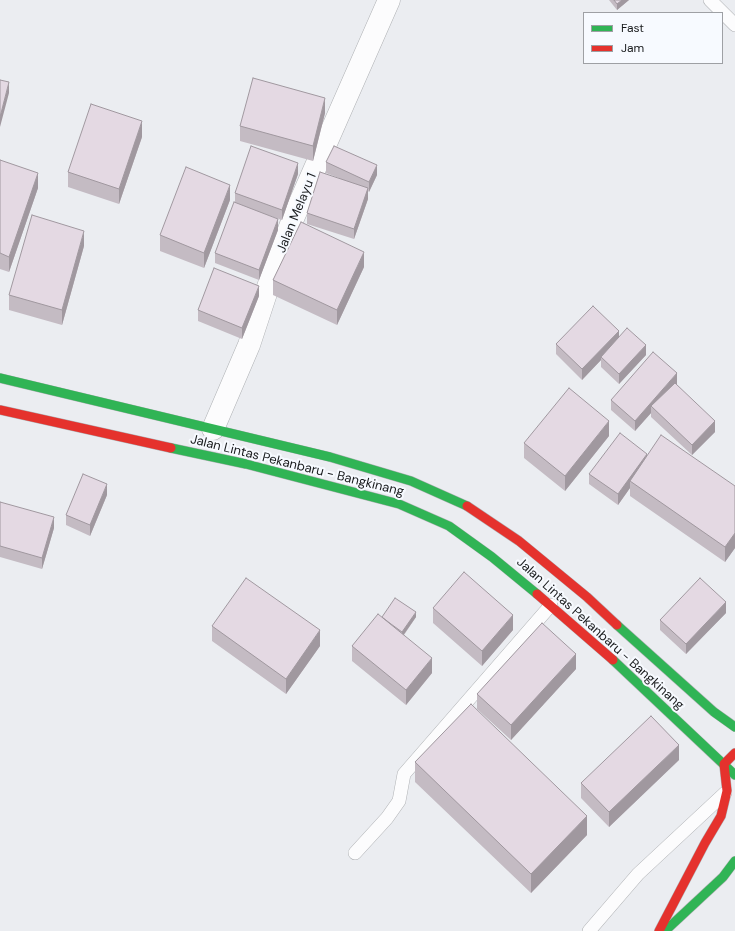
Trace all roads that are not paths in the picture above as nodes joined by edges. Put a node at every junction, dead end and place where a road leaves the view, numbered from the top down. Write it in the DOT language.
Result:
graph roads {
  1 [pos="390,0"];
  2 [pos="710,0"];
  3 [pos="722,12"];
  4 [pos="723,13"];
  5 [pos="735,25"];
  6 [pos="0,378"];
  7 [pos="0,410"];
  8 [pos="213,429"];
  9 [pos="551,605"];
  10 [pos="735,727"];
  11 [pos="735,753"];
  12 [pos="724,764"];
  13 [pos="735,775"];
  14 [pos="727,791"];
  15 [pos="355,853"];
  16 [pos="735,861"];
  17 [pos="589,931"];
  18 [pos="659,931"];
  19 [pos="665,931"];
  1 -- 8 [label="street, Jalan Melayu 1"];
  2 -- 3 [label="lane"];
  4 -- 5 [label="lane"];
  6 -- 8 [label="highway, Jalan Lintas Pekanbaru - Bangkinang"];
  7 -- 9 [label="highway, Jalan Lintas Pekanbaru - Bangkinang"];
  8 -- 10 [label="highway, Jalan Lintas Pekanbaru - Bangkinang"];
  9 -- 12 [label="highway, Jalan Lintas Pekanbaru - Bangkinang"];
  9 -- 15 [label="lane"];
  11 -- 12 [label="highway"];
  12 -- 13 [label="highway, Jalan Lintas Pekanbaru - Bangkinang"];
  12 -- 14 [label="highway"];
  14 -- 17 [label="lane"];
  14 -- 18 [label="highway"];
  16 -- 19 [label="highway"];
}
